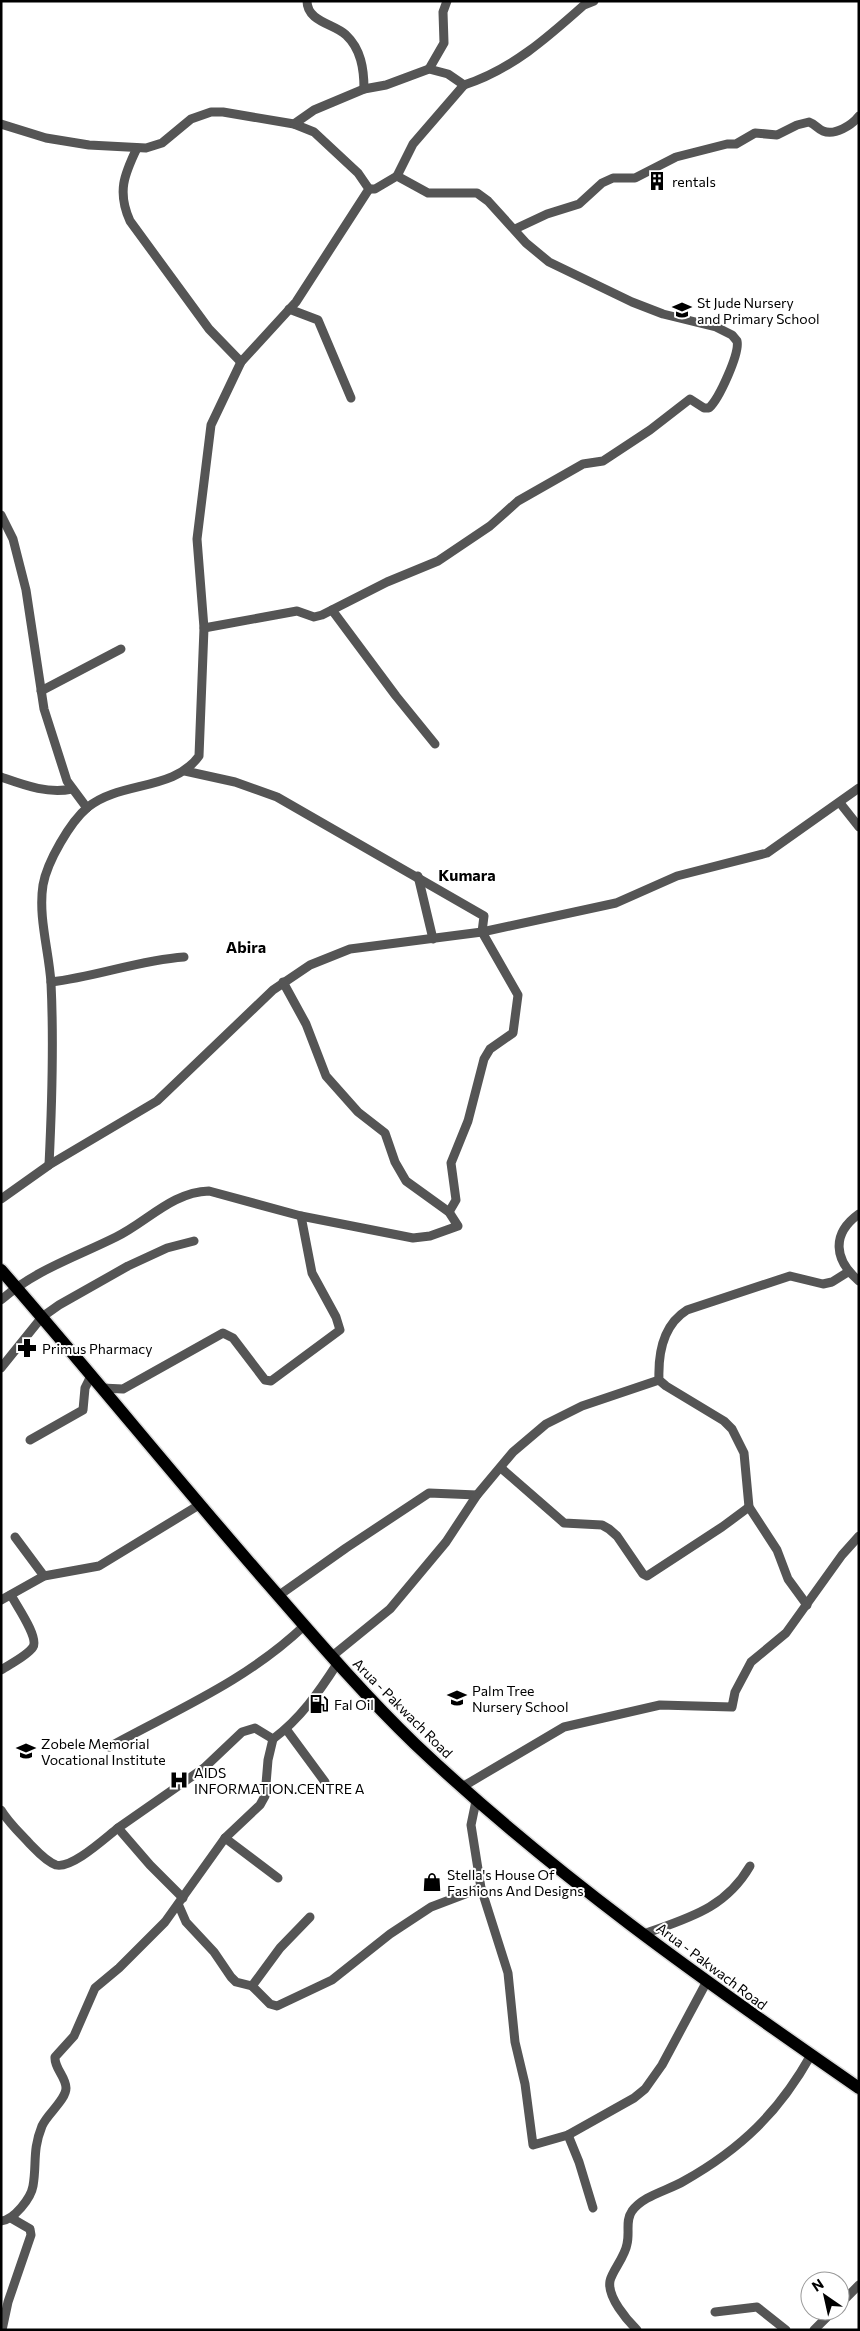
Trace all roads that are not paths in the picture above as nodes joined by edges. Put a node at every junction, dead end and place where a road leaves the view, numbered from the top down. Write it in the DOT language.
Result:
graph roads {
  1 [pos="307,1"];
  2 [pos="447,1"];
  3 [pos="594,1"];
  4 [pos="429,69"];
  5 [pos="464,85"];
  6 [pos="364,89"];
  7 [pos="859,116"];
  8 [pos="1,124"];
  9 [pos="294,124"];
  10 [pos="137,148"];
  11 [pos="397,176"];
  12 [pos="369,189"];
  13 [pos="515,229"];
  14 [pos="289,309"];
  15 [pos="241,362"];
  16 [pos="351,398"];
  17 [pos="1,515"];
  18 [pos="332,610"];
  19 [pos="204,628"];
  20 [pos="120,650"];
  21 [pos="41,691"];
  22 [pos="435,744"];
  23 [pos="185,771"];
  24 [pos="1,777"];
  25 [pos="859,788"];
  26 [pos="72,789"];
  27 [pos="840,803"];
  28 [pos="87,808"];
  29 [pos="859,827"];
  30 [pos="418,876"];
  31 [pos="482,932"];
  32 [pos="433,939"];
  33 [pos="184,957"];
  34 [pos="51,982"];
  35 [pos="283,982"];
  36 [pos="50,1165"];
  37 [pos="1,1199"];
  38 [pos="449,1212"];
  39 [pos="859,1214"];
  40 [pos="301,1216"];
  41 [pos="194,1241"];
  42 [pos="1,1270"];
  43 [pos="848,1272"];
  44 [pos="859,1280"];
  45 [pos="16,1287"];
  46 [pos="1,1300"];
  47 [pos="42,1317"];
  48 [pos="1,1368"];
  49 [pos="91,1376"];
  50 [pos="659,1380"];
  51 [pos="102,1388"];
  52 [pos="30,1440"];
  53 [pos="501,1468"];
  54 [pos="477,1495"];
  55 [pos="199,1505"];
  56 [pos="749,1507"];
  57 [pos="859,1536"];
  58 [pos="15,1537"];
  59 [pos="44,1576"];
  60 [pos="11,1595"];
  61 [pos="278,1596"];
  62 [pos="1,1600"];
  63 [pos="807,1605"];
  64 [pos="304,1626"];
  65 [pos="334,1660"];
  66 [pos="1,1670"];
  67 [pos="286,1729"];
  68 [pos="273,1739"];
  69 [pos="109,1747"];
  70 [pos="325,1782"];
  71 [pos="462,1787"];
  72 [pos="476,1801"];
  73 [pos="1,1810"];
  74 [pos="118,1828"];
  75 [pos="225,1838"];
  76 [pos="750,1866"];
  77 [pos="278,1878"];
  78 [pos="481,1888"];
  79 [pos="181,1902"];
  80 [pos="310,1917"];
  81 [pos="644,1934"];
  82 [pos="706,1983"];
  83 [pos="252,1986"];
  84 [pos="811,2055"];
  85 [pos="859,2088"];
  86 [pos="568,2135"];
  87 [pos="593,2208"];
  88 [pos="12,2218"];
  89 [pos="1,2221"];
  90 [pos="859,2285"];
  91 [pos="850,2294"];
  92 [pos="715,2312"];
  93 [pos="823,2321"];
  94 [pos="2,2330"];
  95 [pos="637,2330"];
  96 [pos="786,2330"];
  97 [pos="814,2330"];
  1 -- 6 [label="street"];
  2 -- 4 [label="street"];
  3 -- 5 [label="street"];
  4 -- 5 [label="street"];
  4 -- 6 [label="street"];
  5 -- 11 [label="street"];
  6 -- 9 [label="street"];
  7 -- 13 [label="street"];
  8 -- 10 [label="street"];
  9 -- 10 [label="street"];
  9 -- 12 [label="street"];
  10 -- 15 [label="street"];
  11 -- 12 [label="street"];
  11 -- 13 [label="street"];
  12 -- 14 [label="street"];
  13 -- 18 [label="street"];
  14 -- 15 [label="street"];
  14 -- 16 [label="street"];
  15 -- 19 [label="street"];
  17 -- 21 [label="street"];
  18 -- 19 [label="street"];
  18 -- 22 [label="street"];
  19 -- 23 [label="street"];
  20 -- 21 [label="street"];
  21 -- 26 [label="street"];
  23 -- 28 [label="street"];
  23 -- 30 [label="street"];
  24 -- 26 [label="street"];
  25 -- 27 [label="street"];
  26 -- 28 [label="street"];
  27 -- 29 [label="street"];
  27 -- 31 [label="street"];
  28 -- 34 [label="street"];
  30 -- 31 [label="street"];
  30 -- 32 [label="street"];
  31 -- 32 [label="street"];
  31 -- 38 [label="street"];
  32 -- 35 [label="street"];
  33 -- 34 [label="street"];
  34 -- 36 [label="street"];
  35 -- 36 [label="street"];
  35 -- 38 [label="street"];
  36 -- 37 [label="street"];
  38 -- 40 [label="street"];
  39 -- 43 [label="street"];
  40 -- 45 [label="street"];
  40 -- 51 [label="street"];
  41 -- 47 [label="street"];
  42 -- 45 [label="main road, Arua - Pakwach Road"];
  43 -- 44 [label="street"];
  43 -- 50 [label="street"];
  45 -- 46 [label="street"];
  45 -- 47 [label="main road, Arua - Pakwach Road"];
  47 -- 48 [label="street"];
  47 -- 49 [label="main road, Arua - Pakwach Road"];
  49 -- 51 [label="main road, Arua - Pakwach Road"];
  49 -- 52 [label="street"];
  50 -- 53 [label="street"];
  50 -- 56 [label="street"];
  51 -- 55 [label="main road, Arua - Pakwach Road"];
  53 -- 54 [label="street"];
  53 -- 56 [label="street"];
  54 -- 61 [label="street"];
  54 -- 65 [label="street"];
  55 -- 59 [label="street"];
  55 -- 61 [label="main road, Arua - Pakwach Road"];
  56 -- 63 [label="street"];
  57 -- 63 [label="street"];
  58 -- 59 [label="street"];
  59 -- 60 [label="street"];
  60 -- 62 [label="street"];
  60 -- 66 [label="street"];
  61 -- 64 [label="main road, Arua - Pakwach Road"];
  63 -- 71 [label="street"];
  64 -- 65 [label="main road, Arua - Pakwach Road"];
  64 -- 69 [label="street"];
  65 -- 67 [label="street"];
  65 -- 71 [label="main road, Arua - Pakwach Road"];
  67 -- 68 [label="street"];
  67 -- 70 [label="street"];
  68 -- 74 [label="street"];
  68 -- 75 [label="street"];
  71 -- 72 [label="main road, Arua - Pakwach Road"];
  72 -- 78 [label="street"];
  72 -- 81 [label="main road, Arua - Pakwach Road"];
  73 -- 74 [label="street"];
  74 -- 79 [label="street"];
  75 -- 77 [label="street"];
  75 -- 79 [label="street"];
  76 -- 81 [label="street"];
  78 -- 83 [label="street"];
  78 -- 86 [label="street"];
  79 -- 83 [label="street"];
  79 -- 88 [label="street"];
  80 -- 83 [label="street"];
  81 -- 82 [label="main road, Arua - Pakwach Road"];
  82 -- 84 [label="main road, Arua - Pakwach Road"];
  82 -- 86 [label="street"];
  84 -- 85 [label="main road, Arua - Pakwach Road"];
  84 -- 95 [label="street"];
  86 -- 87 [label="street"];
  88 -- 89 [label="street"];
  88 -- 94 [label="street"];
  90 -- 91 [label="street"];
  92 -- 96 [label="street"];
  93 -- 97 [label="street"];
}
